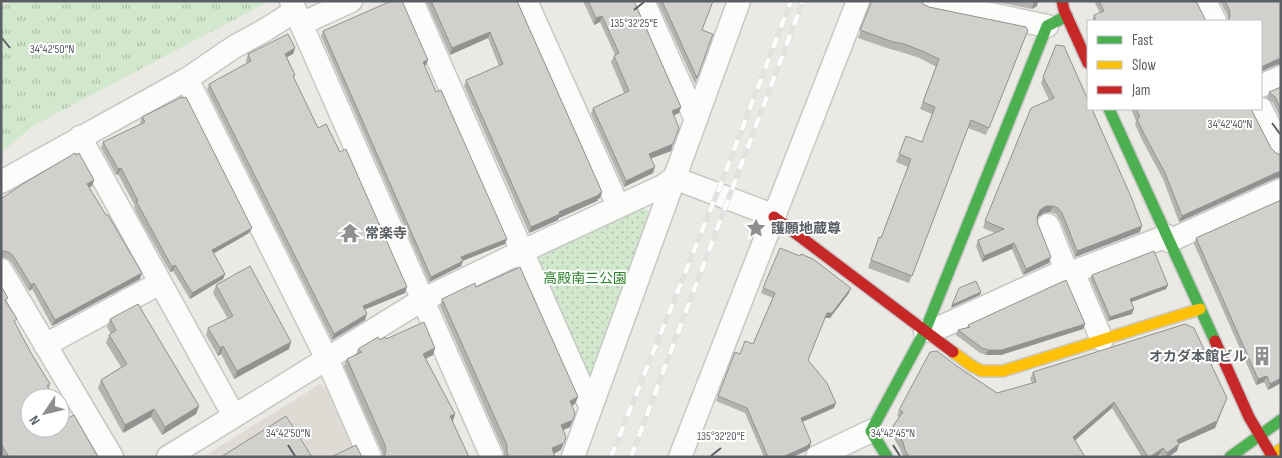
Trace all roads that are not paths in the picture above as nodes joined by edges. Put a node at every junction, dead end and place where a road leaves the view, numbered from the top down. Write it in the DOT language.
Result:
graph roads {
  1 [pos="351,1"];
  2 [pos="412,1"];
  3 [pos="526,1"];
  4 [pos="643,1"];
  5 [pos="739,1"];
  6 [pos="858,1"];
  7 [pos="929,1"];
  8 [pos="1062,1"];
  9 [pos="1205,1"];
  10 [pos="296,12"];
  11 [pos="1067,16"];
  12 [pos="1214,20"];
  13 [pos="1047,26"];
  14 [pos="1087,61"];
  15 [pos="1281,77"];
  16 [pos="187,79"];
  17 [pos="1262,86"];
  18 [pos="1109,110"];
  19 [pos="1261,110"];
  20 [pos="696,120"];
  21 [pos="80,137"];
  22 [pos="1281,148"];
  23 [pos="674,178"];
  24 [pos="1,182"];
  25 [pos="1281,190"];
  26 [pos="618,206"];
  27 [pos="774,217"];
  28 [pos="1048,225"];
  29 [pos="1168,238"];
  30 [pos="521,252"];
  31 [pos="1,270"];
  32 [pos="1070,271"];
  33 [pos="160,283"];
  34 [pos="422,300"];
  35 [pos="1200,310"];
  36 [pos="925,331"];
  37 [pos="1102,340"];
  38 [pos="46,345"];
  39 [pos="327,358"];
  40 [pos="591,408"];
  41 [pos="234,416"];
  42 [pos="1281,420"];
  43 [pos="871,431"];
  44 [pos="1260,435"];
  45 [pos="1273,454"];
  46 [pos="112,457"];
  47 [pos="168,457"];
  48 [pos="370,457"];
  49 [pos="492,457"];
  50 [pos="573,457"];
  51 [pos="680,457"];
  52 [pos="818,457"];
  53 [pos="887,457"];
  54 [pos="1230,457"];
  1 -- 10 [label="street"];
  2 -- 30 [label="street"];
  3 -- 26 [label="street"];
  4 -- 20 [label="street"];
  5 -- 20 [label="street"];
  6 -- 27 [label="street"];
  7 -- 13 [label="street"];
  8 -- 11 [label="street"];
  9 -- 12 [label="street"];
  10 -- 16 [label="street"];
  10 -- 34 [label="street"];
  11 -- 13 [label="street"];
  11 -- 14 [label="street"];
  13 -- 36 [label="street"];
  15 -- 17 [label="street"];
  16 -- 21 [label="street"];
  16 -- 39 [label="street"];
  18 -- 29 [label="street"];
  19 -- 22 [label="street"];
  20 -- 23 [label="street"];
  21 -- 24 [label="street"];
  21 -- 33 [label="street"];
  23 -- 26 [label="street"];
  23 -- 27 [label="street"];
  23 -- 40 [label="street"];
  25 -- 29 [label="street"];
  26 -- 30 [label="street"];
  27 -- 36 [label="street"];
  27 -- 51 [label="street"];
  28 -- 32 [label="street"];
  29 -- 32 [label="street"];
  29 -- 35 [label="street"];
  30 -- 34 [label="street"];
  30 -- 40 [label="street"];
  31 -- 38 [label="street"];
  32 -- 36 [label="street"];
  32 -- 37 [label="street"];
  33 -- 38 [label="street"];
  33 -- 41 [label="street"];
  34 -- 39 [label="street"];
  34 -- 49 [label="street"];
  35 -- 37 [label="street"];
  35 -- 44 [label="street"];
  36 -- 37 [label="street"];
  36 -- 43 [label="street"];
  38 -- 46 [label="street"];
  39 -- 41 [label="street"];
  39 -- 48 [label="street"];
  40 -- 50 [label="street"];
  41 -- 47 [label="street"];
  42 -- 44 [label="street"];
  43 -- 52 [label="street"];
  43 -- 53 [label="street"];
  44 -- 45 [label="street"];
  44 -- 54 [label="street"];
}
